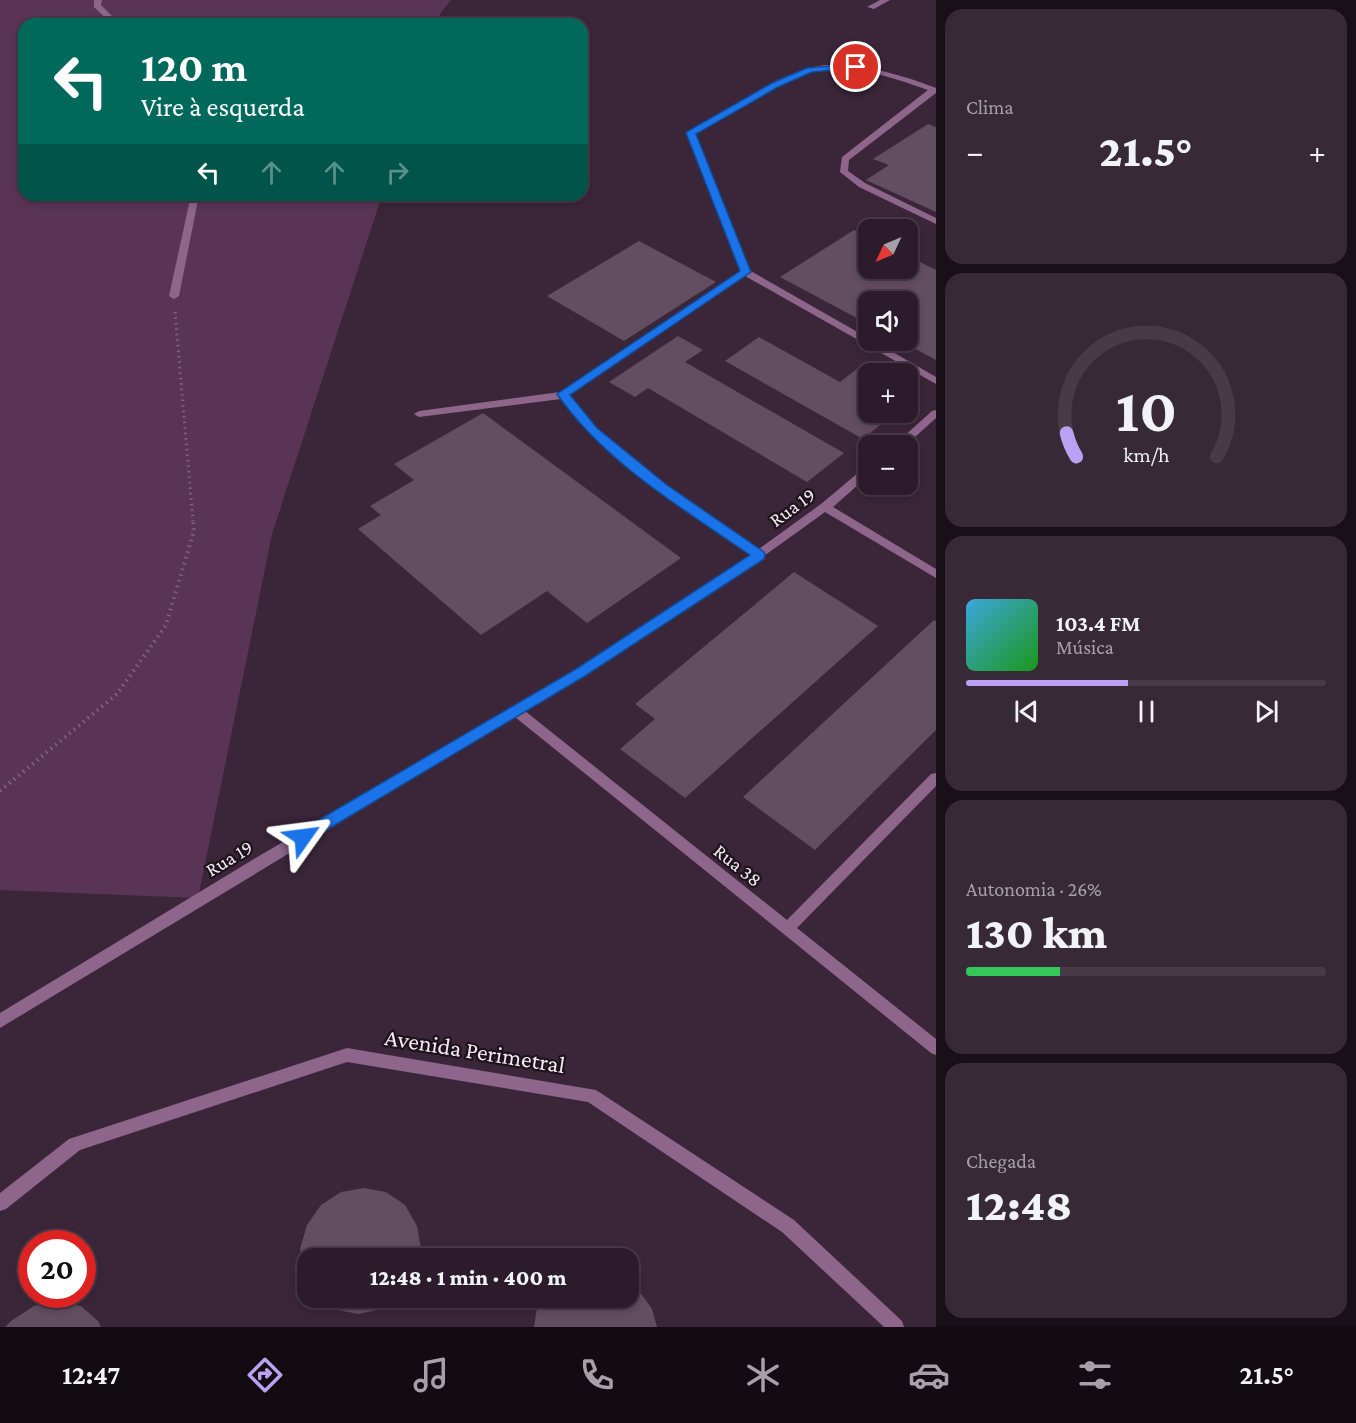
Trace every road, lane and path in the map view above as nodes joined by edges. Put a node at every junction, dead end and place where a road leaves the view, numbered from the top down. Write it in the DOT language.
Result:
graph roads {
  1 [pos="98,0"];
  2 [pos="886,0"];
  3 [pos="871,8"];
  4 [pos="110,18"];
  5 [pos="934,90"];
  6 [pos="194,201"];
  7 [pos="936,221"];
  8 [pos="746,272"];
  9 [pos="174,296"];
  10 [pos="936,381"];
  11 [pos="563,394"];
  12 [pos="936,413"];
  13 [pos="419,414"];
  14 [pos="911,435"];
  15 [pos="858,479"];
  16 [pos="825,507"];
  17 [pos="759,555"];
  18 [pos="936,574"];
  19 [pos="516,711"];
  20 [pos="936,778"];
  21 [pos="0,791"];
  22 [pos="787,929"];
  23 [pos="0,1021"];
  24 [pos="936,1048"];
  25 [pos="0,1203"];
  26 [pos="897,1327"];
  1 -- 4 [label="street"];
  2 -- 3 [label="street"];
  5 -- 7 [label="street"];
  5 -- 8 [label="street"];
  6 -- 9 [label="street"];
  8 -- 10 [label="street"];
  8 -- 11 [label="street"];
  9 -- 21 [label="path"];
  11 -- 13 [label="street"];
  11 -- 17 [label="street"];
  12 -- 14 [label="street"];
  15 -- 16 [label="street, Rua 19"];
  16 -- 17 [label="street, Rua 19"];
  16 -- 18 [label="street"];
  17 -- 19 [label="street, Rua 19"];
  19 -- 22 [label="street, Rua 38"];
  19 -- 23 [label="street, Rua 19"];
  20 -- 22 [label="street"];
  22 -- 24 [label="street, Rua 38"];
  25 -- 26 [label="street, Avenida Perimetral"];
}
